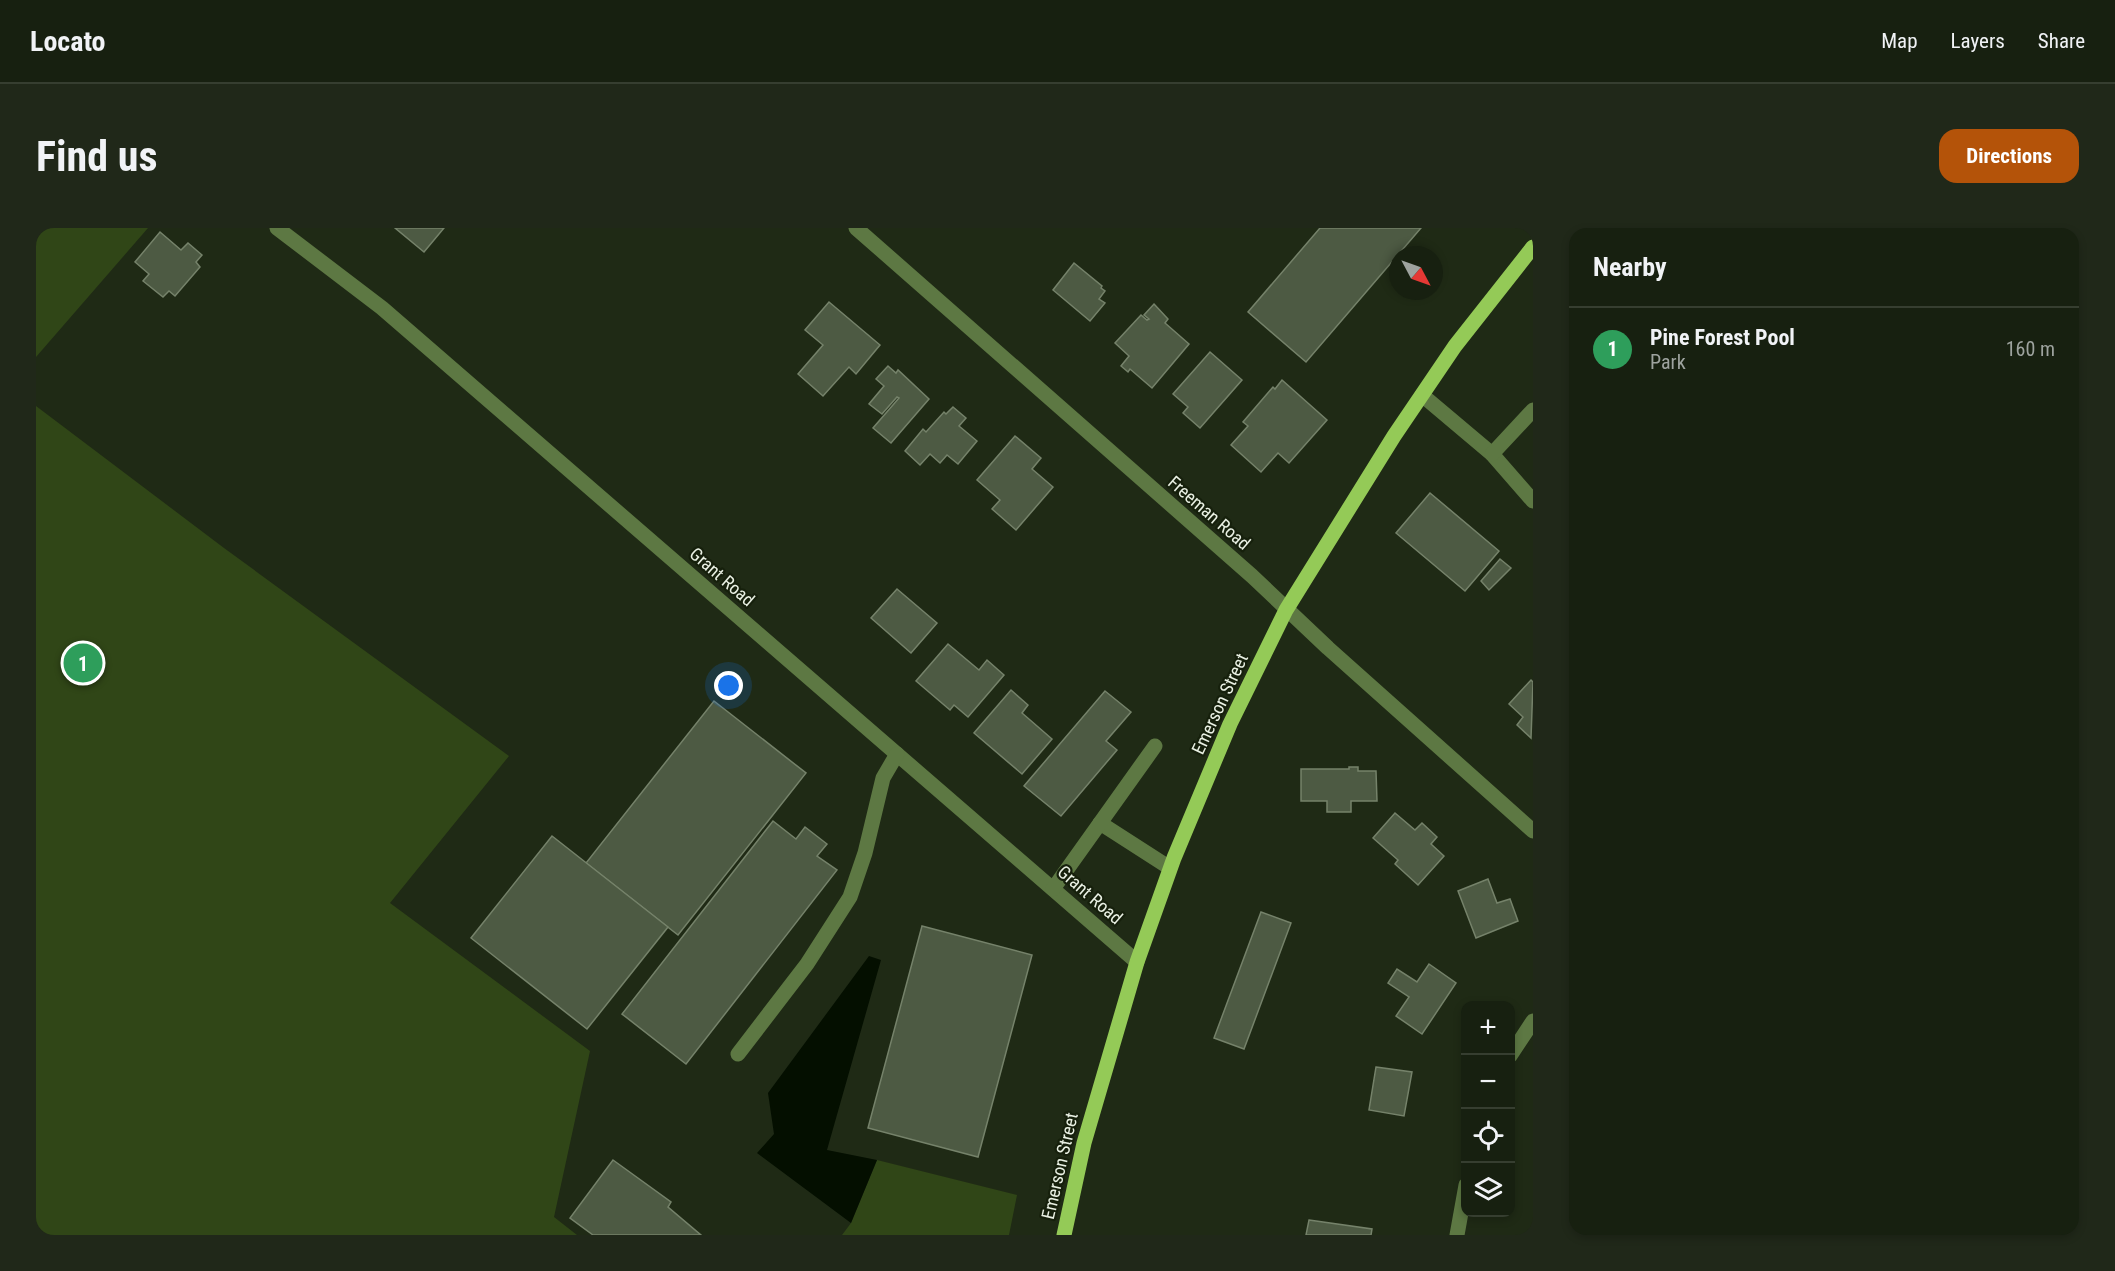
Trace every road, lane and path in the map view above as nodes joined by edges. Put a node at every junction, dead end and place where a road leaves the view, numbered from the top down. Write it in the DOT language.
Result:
graph roads {
  1 [pos="277,228"];
  2 [pos="856,228"];
  3 [pos="1533,247"];
  4 [pos="1422,395"];
  5 [pos="1533,410"];
  6 [pos="1492,454"];
  7 [pos="1533,501"];
  8 [pos="1287,610"];
  9 [pos="1155,746"];
  10 [pos="897,754"];
  11 [pos="1100,824"];
  12 [pos="1533,831"];
  13 [pos="1170,868"];
  14 [pos="1053,889"];
  15 [pos="1137,962"];
  16 [pos="1533,1021"];
  17 [pos="738,1054"];
  18 [pos="1511,1055"];
  19 [pos="1461,1213"];
  20 [pos="1064,1235"];
  21 [pos="1457,1235"];
  1 -- 10 [label="street, Grant Road"];
  2 -- 8 [label="street, Freeman Road"];
  3 -- 4 [label="main road, Emerson Street"];
  4 -- 6 [label="street"];
  4 -- 8 [label="main road, Emerson Street"];
  5 -- 6 [label="street"];
  6 -- 7 [label="street"];
  8 -- 12 [label="street, Freeman Road"];
  8 -- 13 [label="main road, Emerson Street"];
  9 -- 11 [label="street"];
  10 -- 14 [label="street, Grant Road"];
  10 -- 17 [label="street"];
  11 -- 13 [label="street"];
  11 -- 14 [label="street"];
  13 -- 15 [label="main road, Emerson Street"];
  14 -- 15 [label="street, Grant Road"];
  15 -- 20 [label="main road, Emerson Street"];
  16 -- 18 [label="street"];
  19 -- 21 [label="street"];
}
